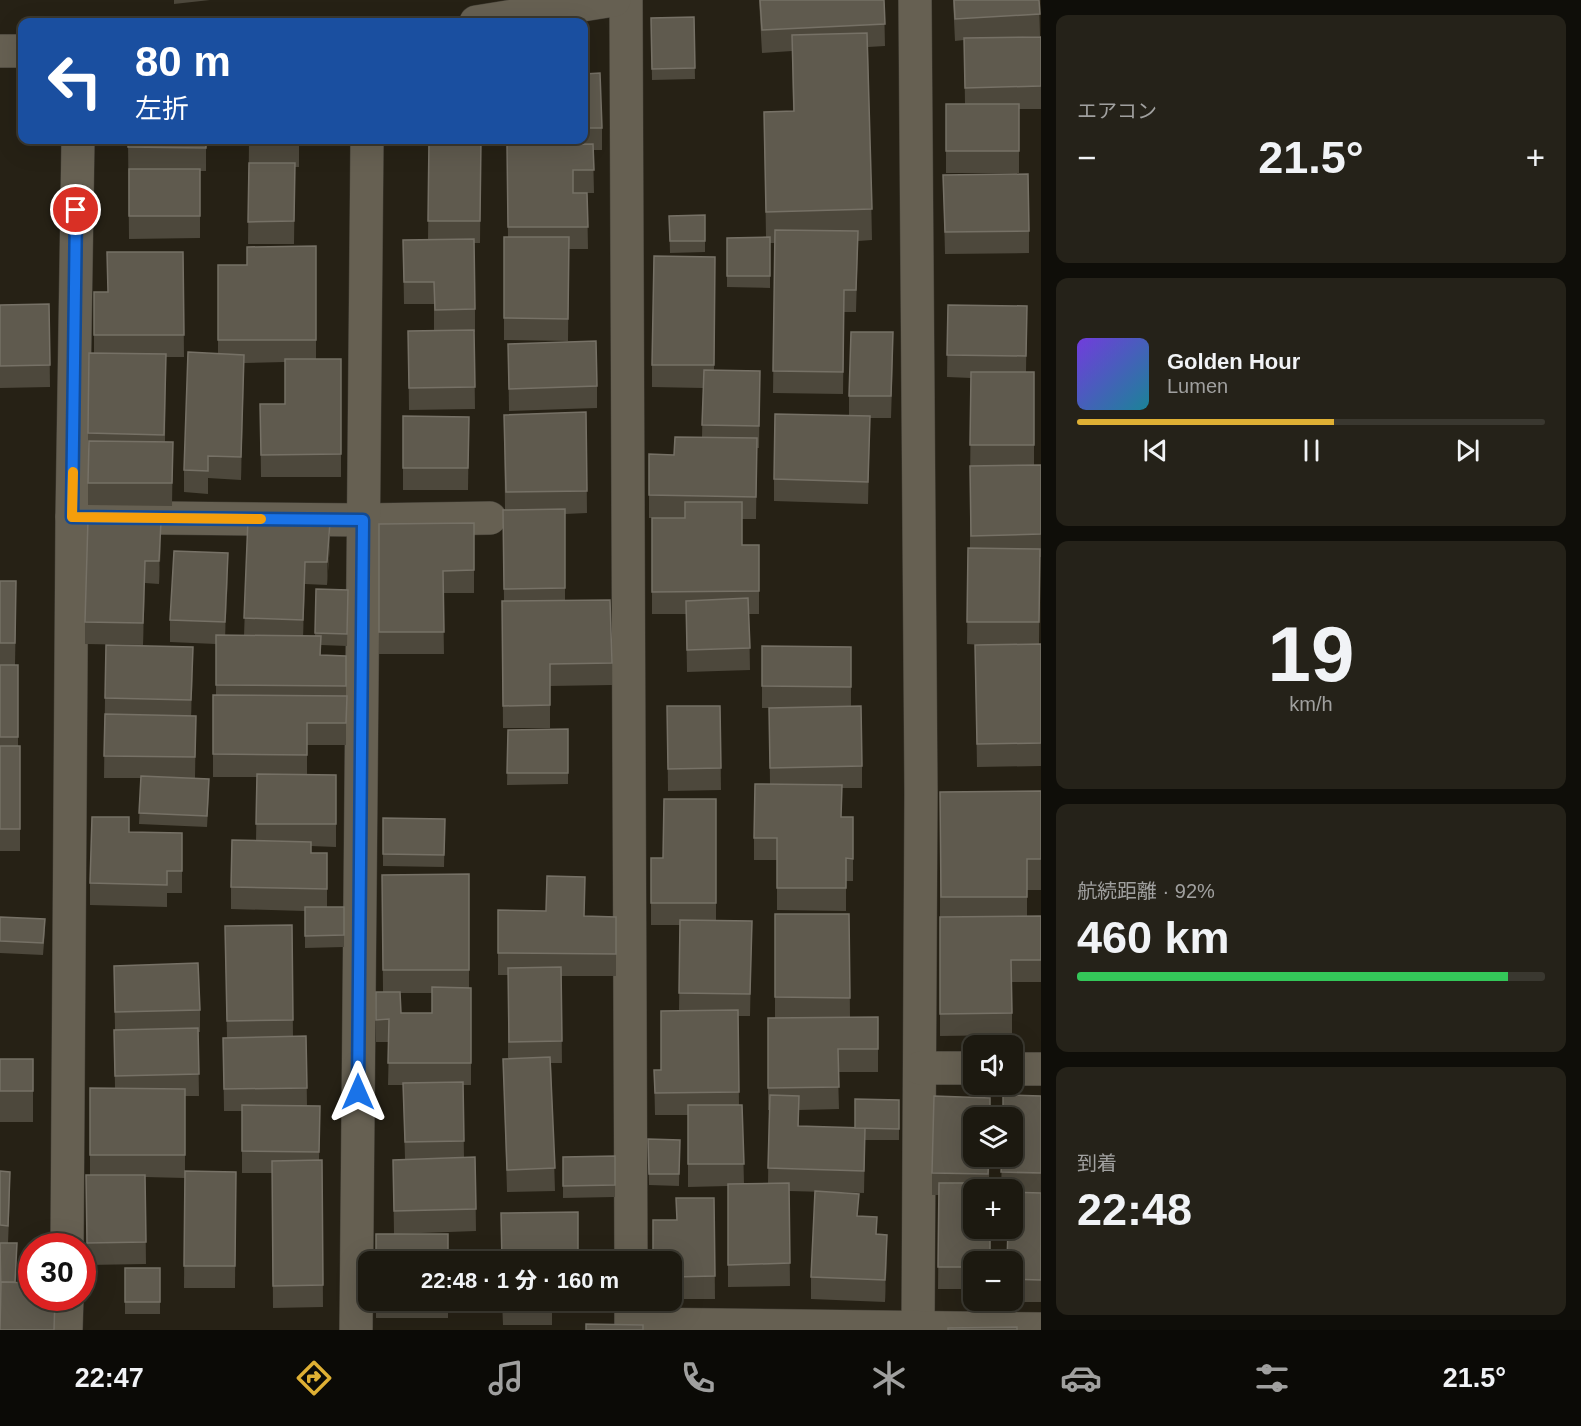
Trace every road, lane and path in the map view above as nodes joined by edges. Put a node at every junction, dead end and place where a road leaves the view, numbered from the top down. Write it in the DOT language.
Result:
graph roads {
  1 [pos="614,0"];
  2 [pos="626,0"];
  3 [pos="915,0"];
  4 [pos="502,18"];
  5 [pos="0,51"];
  6 [pos="18,51"];
  7 [pos="78,144"];
  8 [pos="367,144"];
  9 [pos="72,517"];
  10 [pos="490,518"];
  11 [pos="363,520"];
  12 [pos="921,792"];
  13 [pos="954,793"];
  14 [pos="920,1068"];
  15 [pos="963,1068"];
  16 [pos="1023,1069"];
  17 [pos="1041,1069"];
  18 [pos="67,1233"];
  19 [pos="631,1251"];
  20 [pos="67,1311"];
  21 [pos="631,1311"];
  22 [pos="918,1329"];
  23 [pos="1041,1329"];
  24 [pos="66,1330"];
  25 [pos="356,1330"];
  1 -- 4 [label="street"];
  2 -- 19 [label="street"];
  3 -- 12 [label="street"];
  5 -- 6 [label="street"];
  7 -- 9 [label="street"];
  8 -- 11 [label="street"];
  9 -- 11 [label="street"];
  9 -- 18 [label="street"];
  10 -- 11 [label="street"];
  11 -- 25 [label="street"];
  12 -- 13 [label="street"];
  12 -- 14 [label="street"];
  14 -- 15 [label="street"];
  14 -- 22 [label="street"];
  16 -- 17 [label="street"];
  20 -- 24 [label="street"];
  21 -- 22 [label="street"];
  22 -- 23 [label="street"];
}
